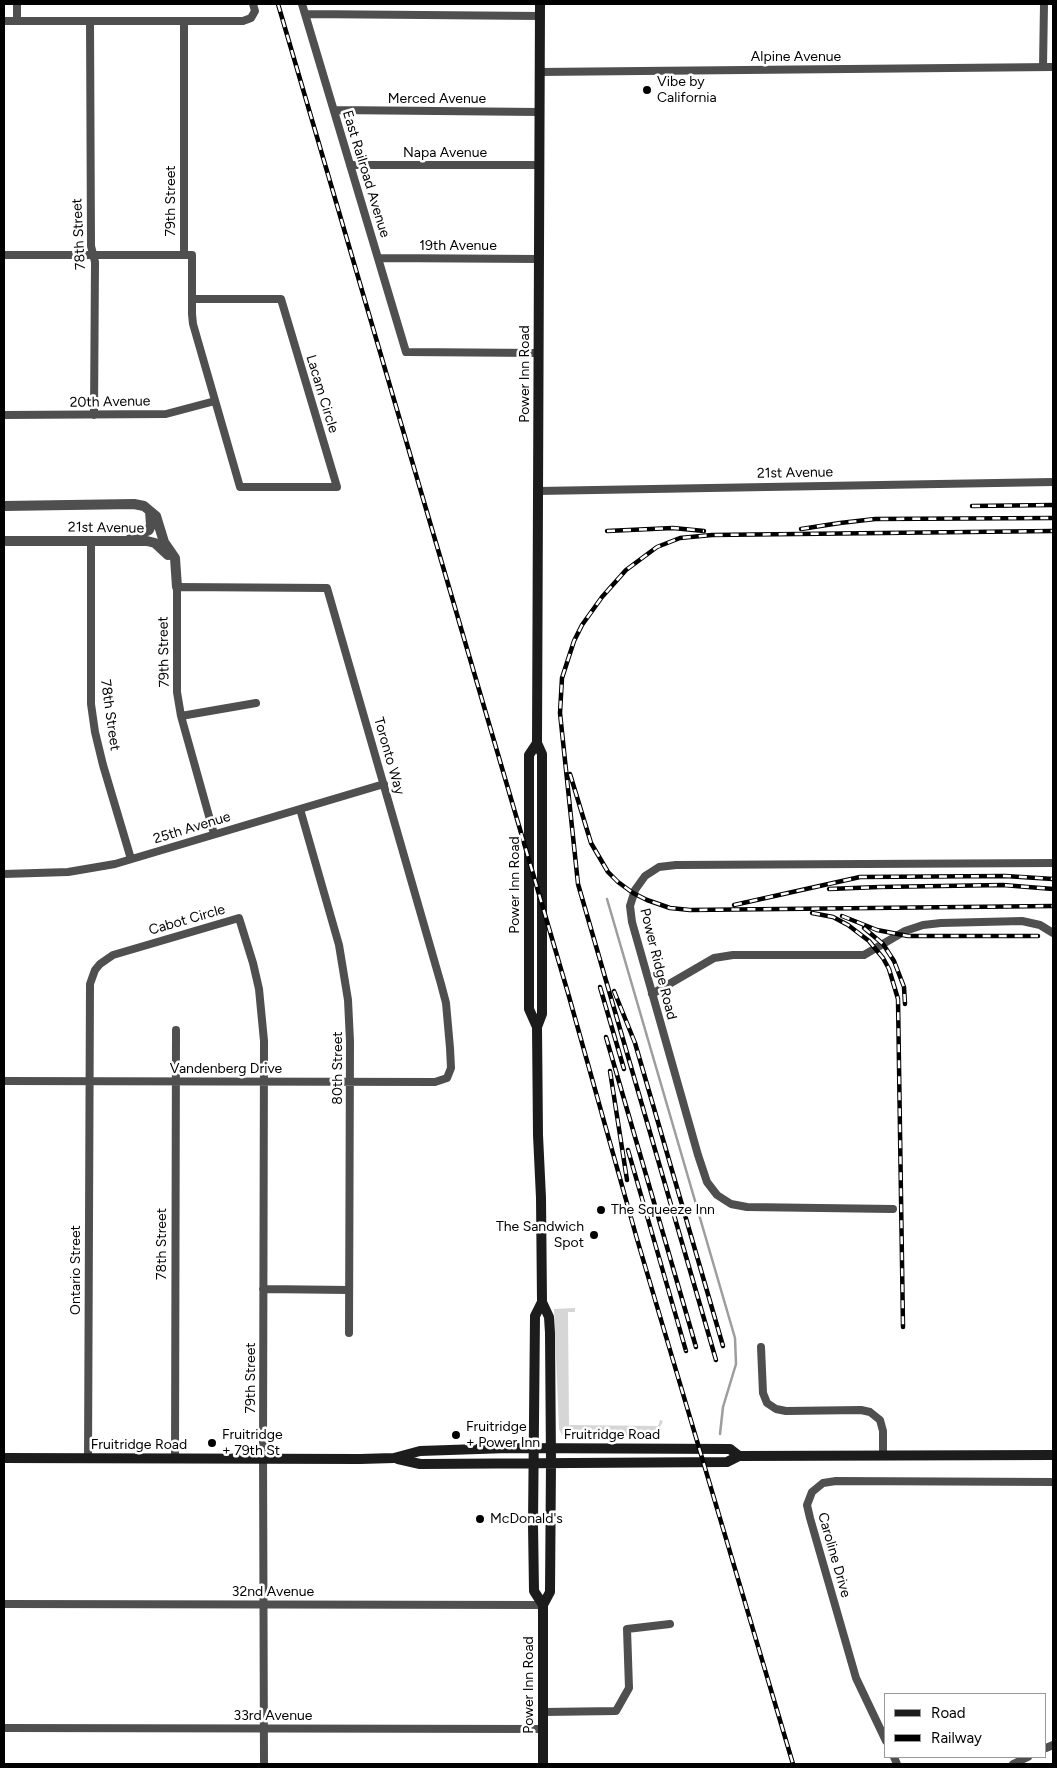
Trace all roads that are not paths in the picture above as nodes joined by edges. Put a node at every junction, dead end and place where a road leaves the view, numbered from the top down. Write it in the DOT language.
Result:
graph roads {
  1 [pos="17,4"];
  2 [pos="253,4"];
  3 [pos="302,4"];
  4 [pos="540,4"];
  5 [pos="1044,4"];
  6 [pos="305,14"];
  7 [pos="540,16"];
  8 [pos="4,21"];
  9 [pos="17,21"];
  10 [pos="90,21"];
  11 [pos="184,21"];
  12 [pos="1043,67"];
  13 [pos="1053,67"];
  14 [pos="539,72"];
  15 [pos="334,110"];
  16 [pos="539,112"];
  17 [pos="350,165"];
  18 [pos="539,165"];
  19 [pos="4,255"];
  20 [pos="93,255"];
  21 [pos="184,255"];
  22 [pos="378,258"];
  23 [pos="539,259"];
  24 [pos="192,299"];
  25 [pos="538,353"];
  26 [pos="215,401"];
  27 [pos="4,415"];
  28 [pos="94,415"];
  29 [pos="1053,482"];
  30 [pos="240,487"];
  31 [pos="538,491"];
  32 [pos="4,506"];
  33 [pos="150,510"];
  34 [pos="4,541"];
  35 [pos="91,541"];
  36 [pos="125,541"];
  37 [pos="176,566"];
  38 [pos="177,587"];
  39 [pos="256,702"];
  40 [pos="181,716"];
  41 [pos="384,784"];
  42 [pos="300,809"];
  43 [pos="214,834"];
  44 [pos="131,859"];
  45 [pos="1053,863"];
  46 [pos="4,874"];
  47 [pos="1053,933"];
  48 [pos="652,994"];
  49 [pos="176,1030"];
  50 [pos="447,1078"];
  51 [pos="4,1081"];
  52 [pos="89,1082"];
  53 [pos="176,1082"];
  54 [pos="264,1082"];
  55 [pos="350,1082"];
  56 [pos="893,1209"];
  57 [pos="263,1289"];
  58 [pos="349,1290"];
  59 [pos="542,1302"];
  60 [pos="349,1333"];
  61 [pos="761,1347"];
  62 [pos="534,1449"];
  63 [pos="551,1449"];
  64 [pos="1053,1455"];
  65 [pos="739,1456"];
  66 [pos="883,1456"];
  67 [pos="4,1458"];
  68 [pos="394,1458"];
  69 [pos="88,1459"];
  70 [pos="175,1459"];
  71 [pos="263,1459"];
  72 [pos="534,1462"];
  73 [pos="551,1462"];
  74 [pos="1053,1482"];
  75 [pos="4,1604"];
  76 [pos="264,1604"];
  77 [pos="543,1605"];
  78 [pos="670,1624"];
  79 [pos="544,1712"];
  80 [pos="4,1728"];
  81 [pos="264,1728"];
  82 [pos="543,1729"];
  83 [pos="884,1737"];
  84 [pos="1026,1758"];
  85 [pos="264,1764"];
  86 [pos="543,1764"];
  87 [pos="1013,1764"];
  1 -- 9 [label="street"];
  2 -- 11 [label="street"];
  3 -- 6 [label="street, East Railroad Avenue"];
  4 -- 7 [label="main road, Power Inn Road"];
  5 -- 12 [label="street"];
  6 -- 7 [label="street"];
  6 -- 15 [label="street, East Railroad Avenue"];
  7 -- 14 [label="main road, Power Inn Road"];
  8 -- 9 [label="street"];
  9 -- 10 [label="street"];
  10 -- 11 [label="street"];
  10 -- 20 [label="street, 78th Street"];
  11 -- 21 [label="street, 79th Street"];
  12 -- 13 [label="street, Alpine Avenue"];
  12 -- 14 [label="street, Alpine Avenue"];
  14 -- 16 [label="main road, Power Inn Road"];
  15 -- 16 [label="street, Merced Avenue"];
  15 -- 17 [label="street, East Railroad Avenue"];
  16 -- 18 [label="main road, Power Inn Road"];
  17 -- 18 [label="street, Napa Avenue"];
  17 -- 22 [label="street, East Railroad Avenue"];
  18 -- 23 [label="main road, Power Inn Road"];
  19 -- 20 [label="street"];
  20 -- 21 [label="street"];
  20 -- 28 [label="street, 78th Street"];
  21 -- 24 [label="street, 79th Street"];
  22 -- 23 [label="street, 19th Avenue"];
  22 -- 25 [label="street, East Railroad Avenue"];
  23 -- 25 [label="main road, Power Inn Road"];
  24 -- 26 [label="street, 79th Street"];
  24 -- 30 [label="street, Lacam Circle"];
  25 -- 31 [label="main road, Power Inn Road"];
  26 -- 28 [label="street, 20th Avenue"];
  26 -- 30 [label="street, 79th Street"];
  27 -- 28 [label="street, 20th Avenue"];
  29 -- 31 [label="street, 21st Avenue"];
  31 -- 59 [label="main road, Power Inn Road"];
  32 -- 33 [label="street, 21st Avenue"];
  33 -- 36 [label="street"];
  33 -- 37 [label="street"];
  34 -- 35 [label="street, 21st Avenue"];
  35 -- 36 [label="street, 21st Avenue"];
  35 -- 44 [label="street, 78th Street"];
  36 -- 37 [label="street, 21st Avenue"];
  37 -- 38 [label="street"];
  38 -- 40 [label="street, 79th Street"];
  38 -- 41 [label="street, Toronto Way"];
  39 -- 40 [label="street"];
  40 -- 43 [label="street, 79th Street"];
  41 -- 42 [label="street, 25th Avenue"];
  41 -- 50 [label="street, Toronto Way"];
  42 -- 43 [label="street, 25th Avenue"];
  42 -- 55 [label="street, 80th Street"];
  43 -- 44 [label="street, 25th Avenue"];
  44 -- 46 [label="street, 25th Avenue"];
  45 -- 48 [label="street, Power Ridge Road"];
  47 -- 48 [label="street"];
  48 -- 56 [label="street, Power Ridge Road"];
  49 -- 53 [label="street, 78th Street"];
  50 -- 55 [label="street, Vandenberg Drive"];
  51 -- 52 [label="street, Vandenberg Drive"];
  52 -- 53 [label="street, Vandenberg Drive"];
  52 -- 54 [label="street, Cabot Circle"];
  52 -- 69 [label="street, Ontario Street"];
  53 -- 54 [label="street, Vandenberg Drive"];
  53 -- 70 [label="street, 78th Street"];
  54 -- 55 [label="street, Vandenberg Drive"];
  54 -- 57 [label="street, 79th Street"];
  55 -- 58 [label="street, 80th Street"];
  57 -- 58 [label="street"];
  57 -- 71 [label="street, 79th Street"];
  58 -- 60 [label="street, 80th Street"];
  59 -- 62 [label="main road, Power Inn Road"];
  59 -- 63 [label="main road, Power Inn Road"];
  61 -- 66 [label="street"];
  62 -- 63 [label="main road, Fruitridge Road"];
  62 -- 68 [label="main road, Fruitridge Road"];
  62 -- 72 [label="main road, Power Inn Road"];
  63 -- 65 [label="main road, Fruitridge Road"];
  63 -- 73 [label="main road, Power Inn Road"];
  64 -- 66 [label="main road, Fruitridge Road"];
  65 -- 66 [label="main road, Fruitridge Road"];
  65 -- 73 [label="main road, Fruitridge Road"];
  67 -- 69 [label="main road, Fruitridge Road"];
  68 -- 71 [label="main road, Fruitridge Road"];
  68 -- 72 [label="main road, Fruitridge Road"];
  69 -- 70 [label="main road, Fruitridge Road"];
  70 -- 71 [label="main road, Fruitridge Road"];
  71 -- 76 [label="street, 79th Street"];
  72 -- 73 [label="main road, Fruitridge Road"];
  72 -- 77 [label="main road, Power Inn Road"];
  73 -- 77 [label="main road, Power Inn Road"];
  74 -- 83 [label="street, Caroline Drive"];
  75 -- 76 [label="street, 32nd Avenue"];
  76 -- 77 [label="street, 32nd Avenue"];
  76 -- 81 [label="street, 79th Street"];
  77 -- 79 [label="main road, Power Inn Road"];
  78 -- 79 [label="street"];
  79 -- 82 [label="main road, Power Inn Road"];
  80 -- 81 [label="street, 33rd Avenue"];
  81 -- 82 [label="street, 33rd Avenue"];
  81 -- 85 [label="street, 79th Street"];
  82 -- 86 [label="main road, Power Inn Road"];
  84 -- 87 [label="street"];
}
